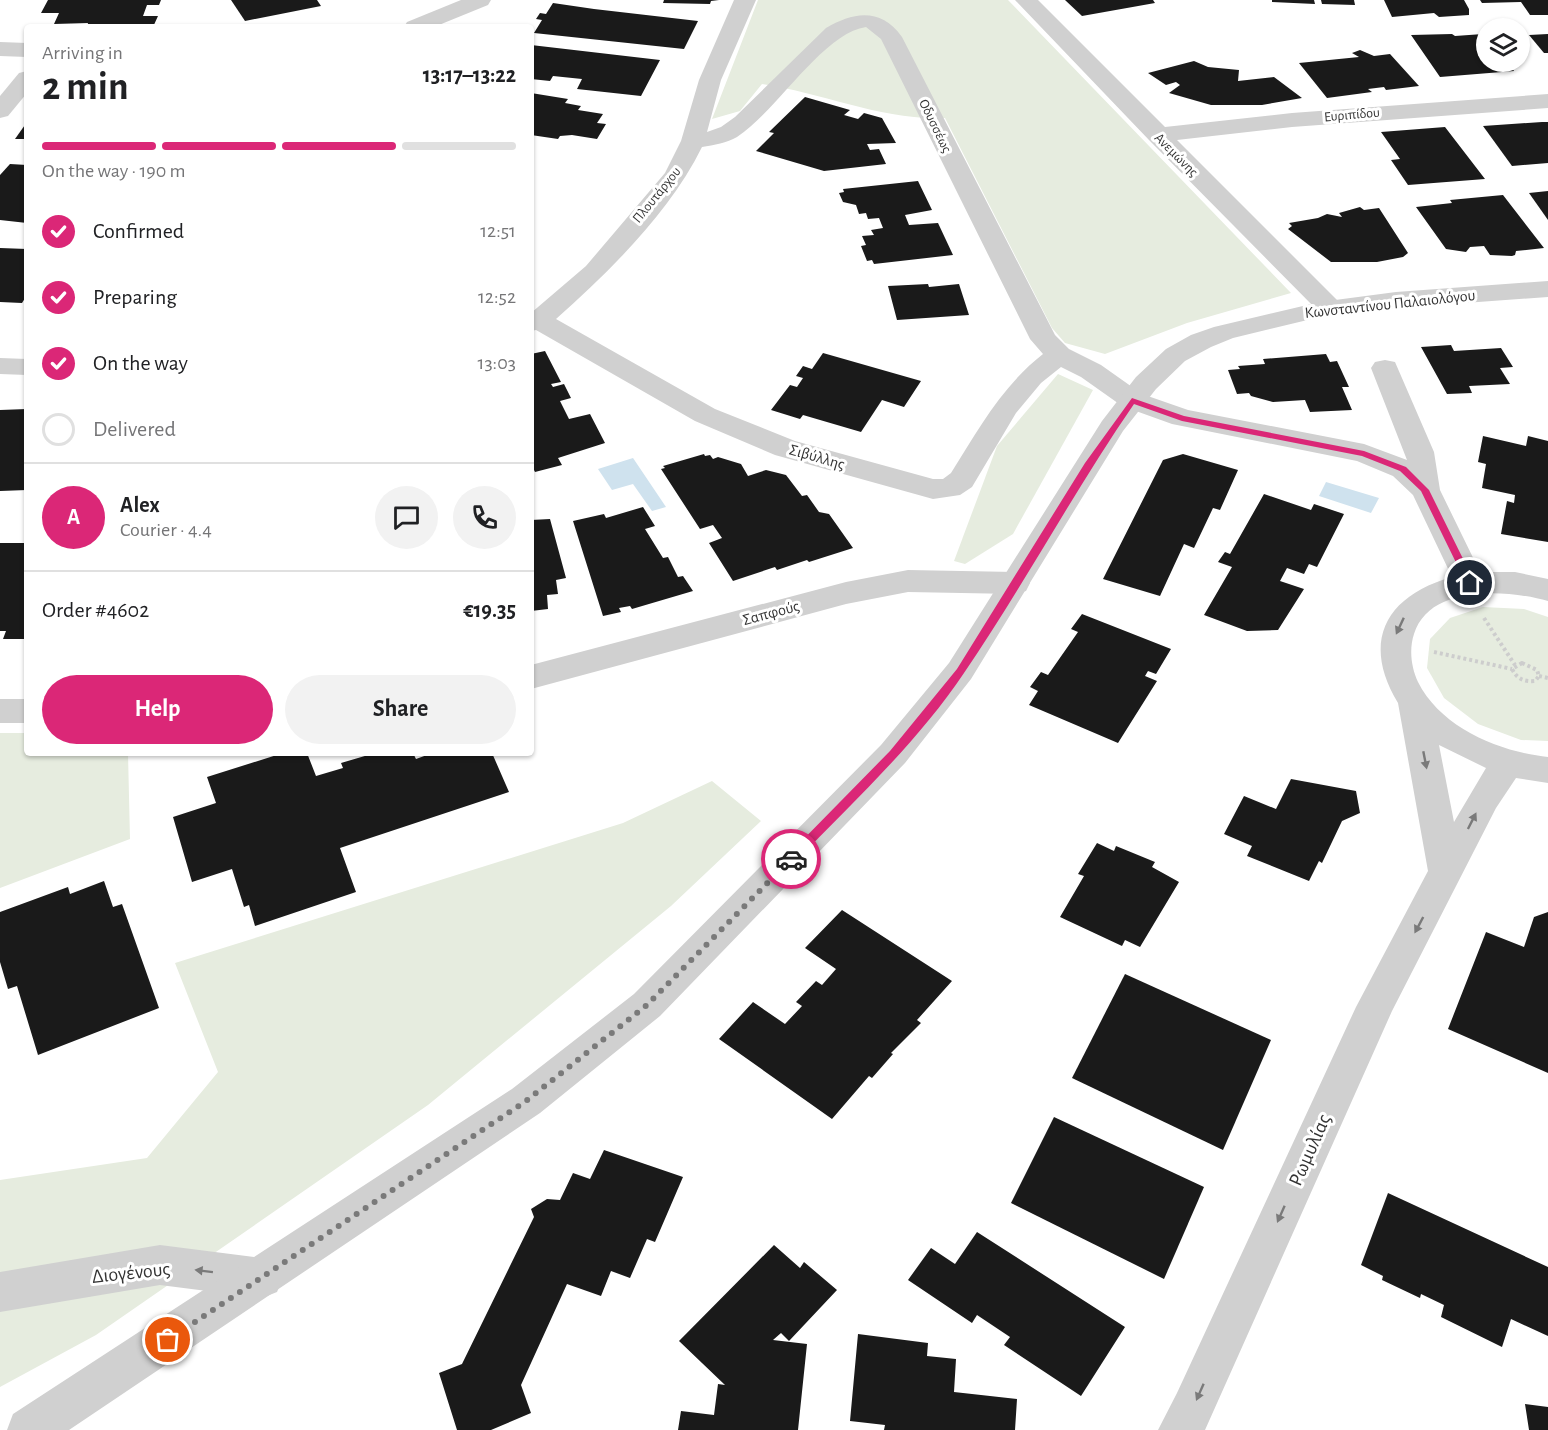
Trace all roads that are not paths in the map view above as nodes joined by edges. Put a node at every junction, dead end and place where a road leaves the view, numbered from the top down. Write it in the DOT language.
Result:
graph roads {
  1 [pos="480,0"];
  2 [pos="745,0"];
  3 [pos="1026,0"];
  4 [pos="422,24"];
  5 [pos="0,49"];
  6 [pos="24,50"];
  7 [pos="24,82"];
  8 [pos="1548,101"];
  9 [pos="0,111"];
  10 [pos="1157,135"];
  11 [pos="693,141"];
  12 [pos="1548,289"];
  13 [pos="1329,307"];
  14 [pos="535,322"];
  15 [pos="1059,355"];
  16 [pos="0,366"];
  17 [pos="24,367"];
  18 [pos="1385,368"];
  19 [pos="1132,400"];
  20 [pos="1425,490"];
  21 [pos="1015,583"];
  22 [pos="1466,584"];
  23 [pos="1548,590"];
  24 [pos="534,676"];
  25 [pos="1414,703"];
  26 [pos="0,711"];
  27 [pos="24,711"];
  28 [pos="1508,763"];
  29 [pos="1548,770"];
  30 [pos="1446,873"];
  31 [pos="262,1278"];
  32 [pos="0,1292"];
  33 [pos="29,1430"];
  34 [pos="1180,1430"];
  1 -- 4 [label="street"];
  2 -- 11 [label="street, Πλουτάρχου"];
  3 -- 10 [label="street, Ανεμώνης"];
  5 -- 6 [label="street"];
  7 -- 9 [label="street"];
  8 -- 10 [label="street, Ευριπίδου"];
  10 -- 13 [label="street, Ανεμώνης"];
  11 -- 14 [label="street, Πλουτάρχου"];
  11 -- 15 [label="street, Οδυσσέως"];
  12 -- 13 [label="street, Κωνσταντίνου Παλαιολόγου"];
  13 -- 19 [label="street, Κωνσταντίνου Παλαιολόγου"];
  14 -- 15 [label="street, Σιβύλλης"];
  15 -- 19 [label="street, Οδυσσέως"];
  16 -- 17 [label="street"];
  18 -- 20 [label="street"];
  19 -- 20 [label="street"];
  19 -- 21 [label="street, Κωνσταντίνου Παλαιολόγου"];
  20 -- 22 [label="street"];
  21 -- 24 [label="street, Σαπφούς"];
  21 -- 31 [label="street, Κωνσταντίνου Παλαιολόγου"];
  22 -- 23 [label="street"];
  22 -- 25 [label="street, one-way"];
  25 -- 28 [label="street"];
  25 -- 30 [label="street, one-way"];
  26 -- 27 [label="street"];
  28 -- 29 [label="street"];
  30 -- 28 [label="street, Ρωμυλίας, one-way"];
  30 -- 34 [label="street, Ρωμυλίας, one-way"];
  31 -- 32 [label="street, Διογένους, one-way"];
  31 -- 33 [label="street, Κωνσταντίνου Παλαιολόγου"];
}
